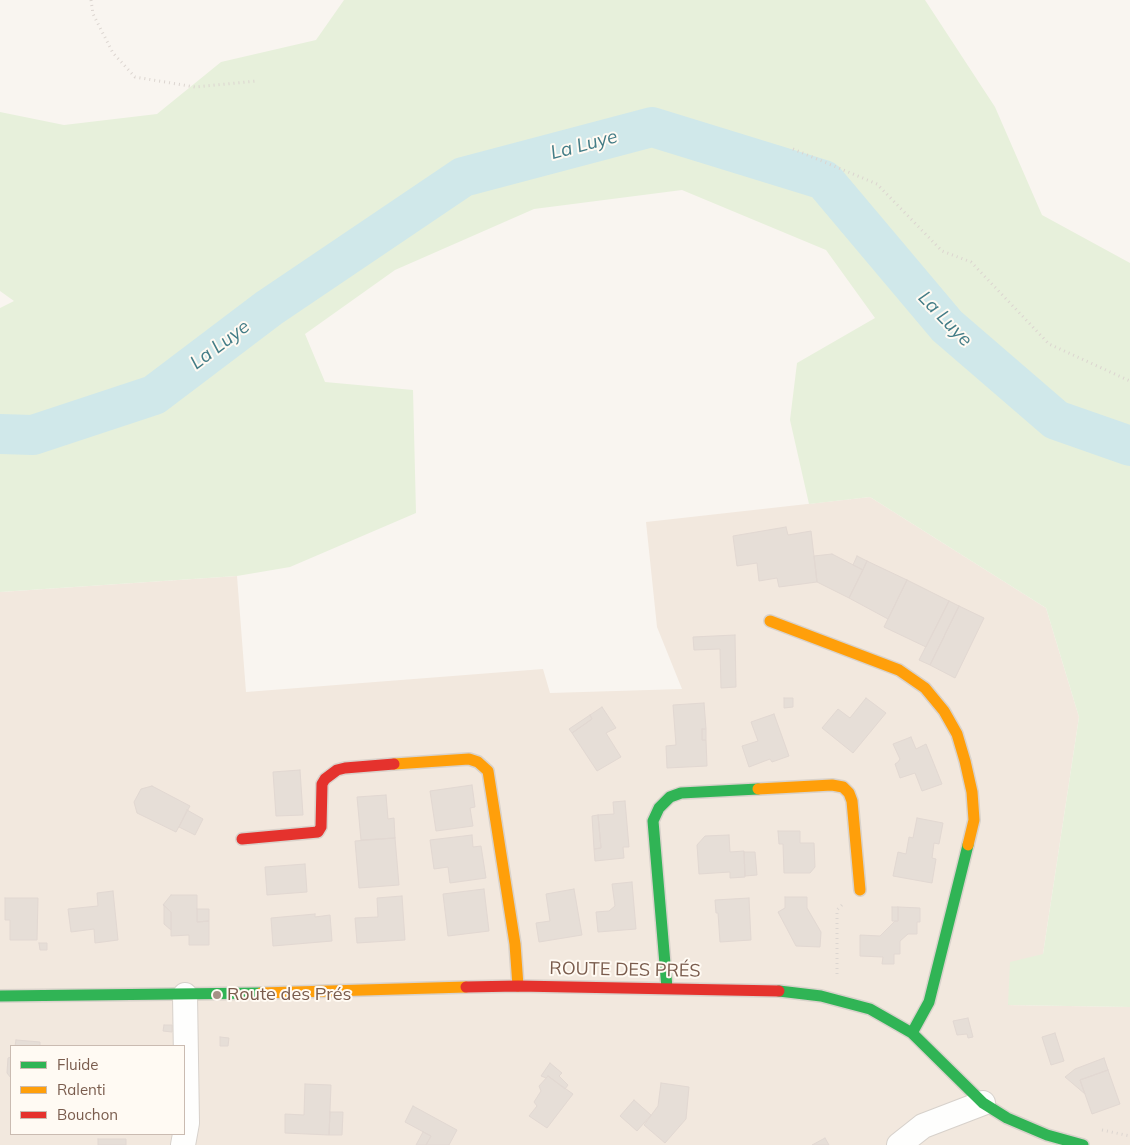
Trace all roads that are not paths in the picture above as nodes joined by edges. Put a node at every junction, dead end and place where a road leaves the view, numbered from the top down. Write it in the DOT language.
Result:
graph roads {
  1 [pos="770,621"];
  2 [pos="242,838"];
  3 [pos="860,890"];
  4 [pos="518,986"];
  5 [pos="667,988"];
  6 [pos="185,995"];
  7 [pos="0,996"];
  8 [pos="912,1033"];
  9 [pos="983,1103"];
  10 [pos="184,1145"];
  11 [pos="898,1145"];
  12 [pos="1083,1145"];
  1 -- 8 [label="street"];
  2 -- 4 [label="street"];
  3 -- 5 [label="street"];
  4 -- 5 [label="street, ROUTE DES PRÉS"];
  4 -- 6 [label="street, ROUTE DES PRÉS"];
  5 -- 8 [label="street, ROUTE DES PRÉS"];
  6 -- 7 [label="street, ROUTE DES PRÉS"];
  6 -- 10 [label="street"];
  8 -- 9 [label="street, ROUTE DES PRÉS"];
  9 -- 11 [label="street"];
  9 -- 12 [label="street, ROUTE DES PRÉS"];
}
